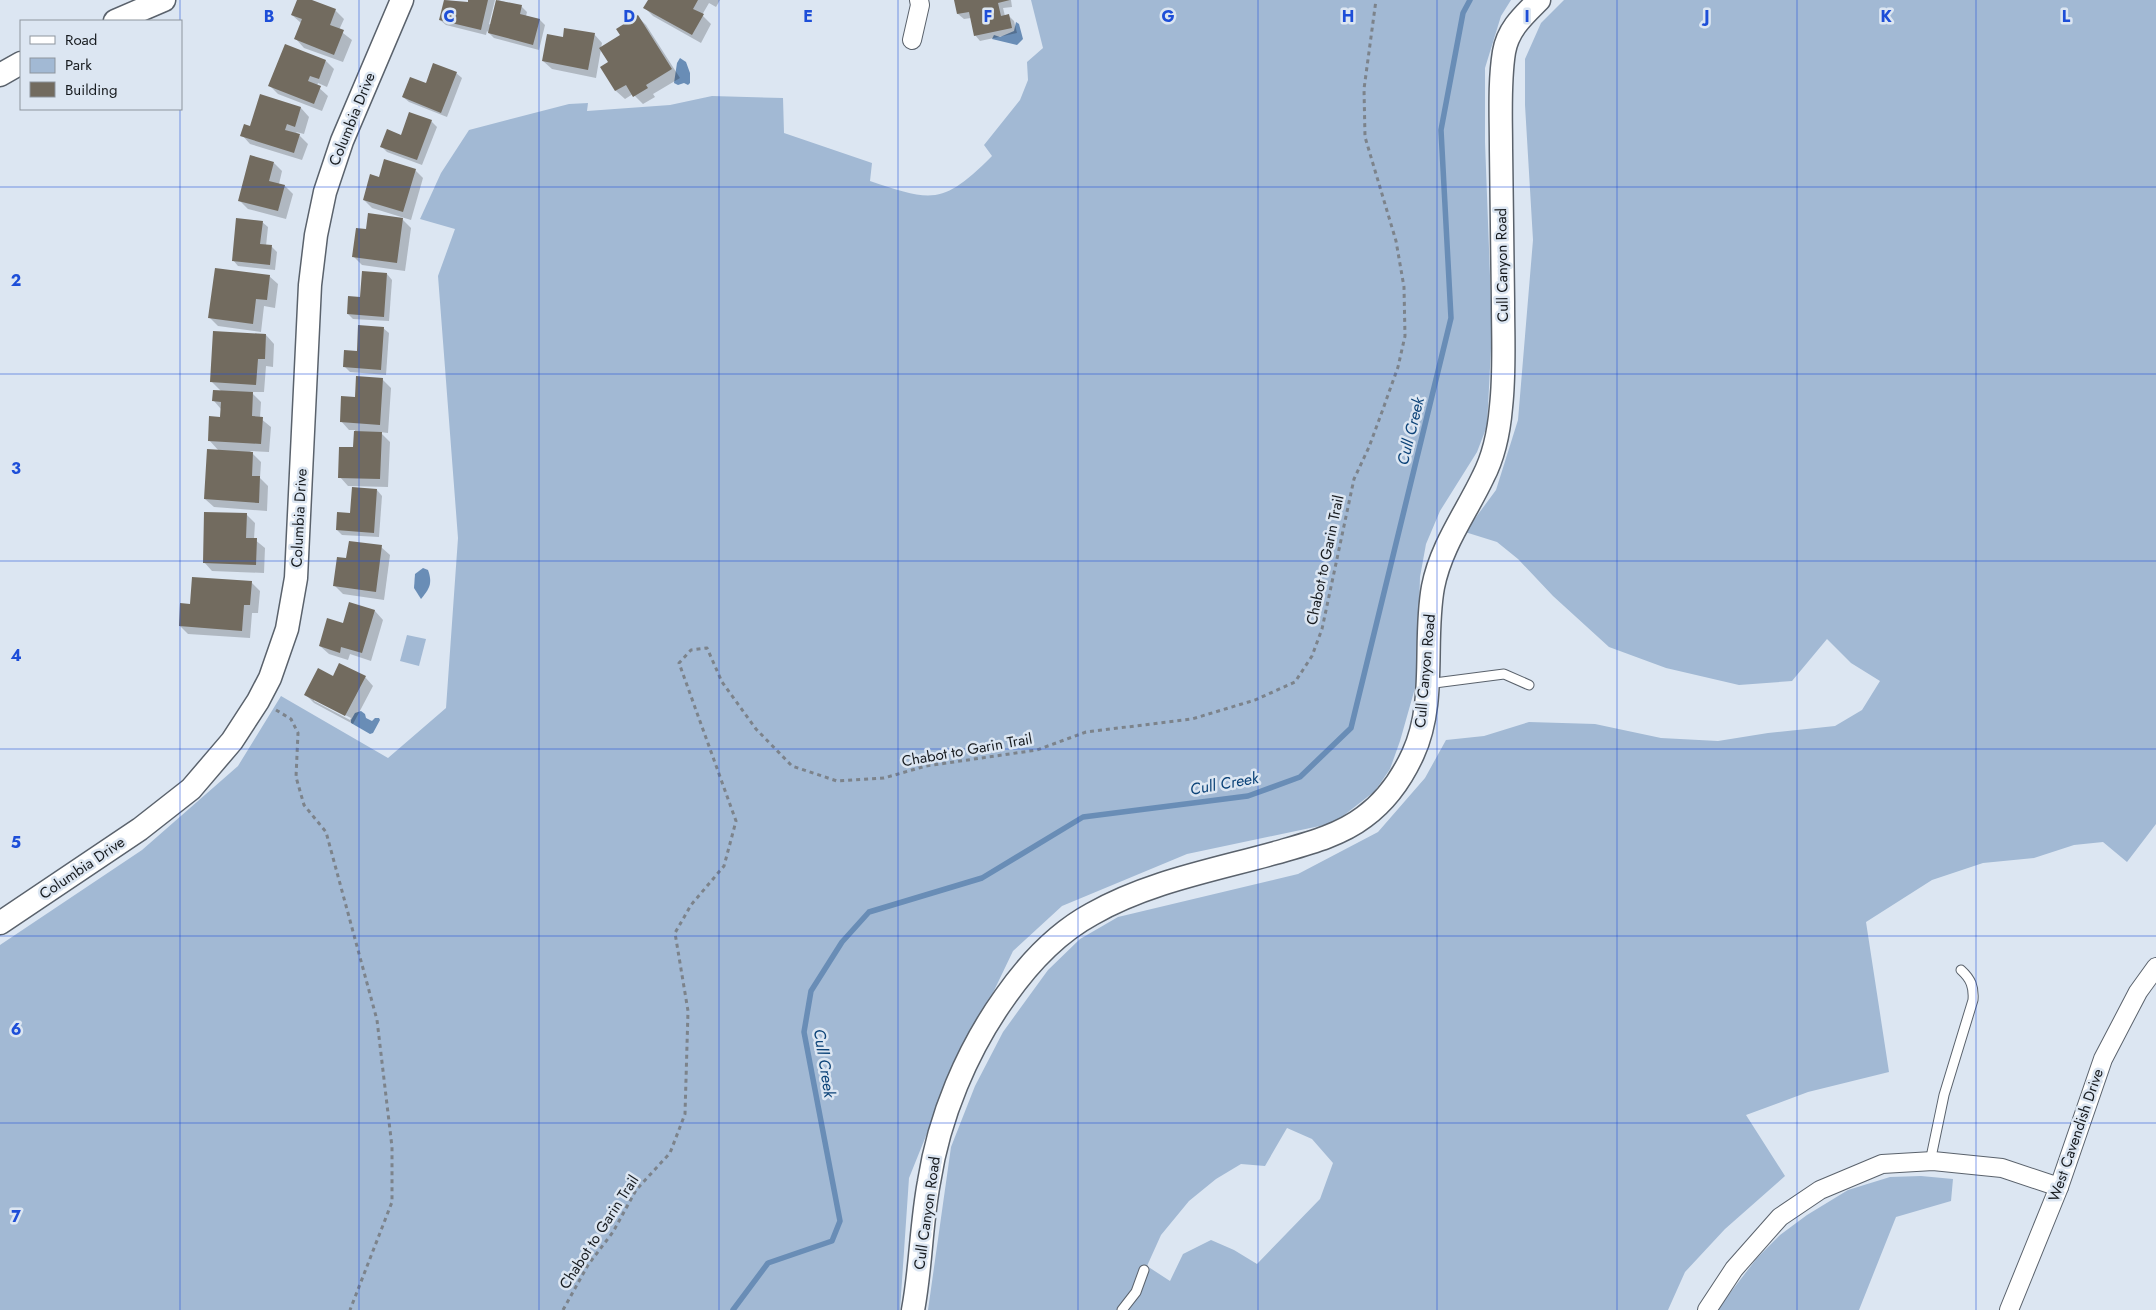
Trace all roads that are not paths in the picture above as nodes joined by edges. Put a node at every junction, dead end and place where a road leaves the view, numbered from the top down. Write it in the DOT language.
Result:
graph roads {
  1 [pos="164,0"];
  2 [pos="402,0"];
  3 [pos="919,0"];
  4 [pos="1539,0"];
  5 [pos="117,20"];
  6 [pos="912,40"];
  7 [pos="20,64"];
  8 [pos="0,75"];
  9 [pos="1427,684"];
  10 [pos="1529,685"];
  11 [pos="0,923"];
  12 [pos="2156,967"];
  13 [pos="1961,970"];
  14 [pos="1930,1162"];
  15 [pos="2058,1187"];
  16 [pos="1144,1270"];
  17 [pos="913,1310"];
  18 [pos="1122,1310"];
  19 [pos="1707,1310"];
  20 [pos="2009,1310"];
  1 -- 5 [label="street"];
  2 -- 11 [label="street, Columbia Drive"];
  3 -- 6 [label="street"];
  4 -- 9 [label="street, Cull Canyon Road"];
  7 -- 8 [label="street"];
  9 -- 10 [label="lane"];
  9 -- 17 [label="street, Cull Canyon Road"];
  12 -- 15 [label="street, West Cavendish Drive"];
  13 -- 14 [label="lane"];
  14 -- 15 [label="street"];
  14 -- 19 [label="street"];
  15 -- 20 [label="street, West Cavendish Drive"];
  16 -- 18 [label="lane"];
}
